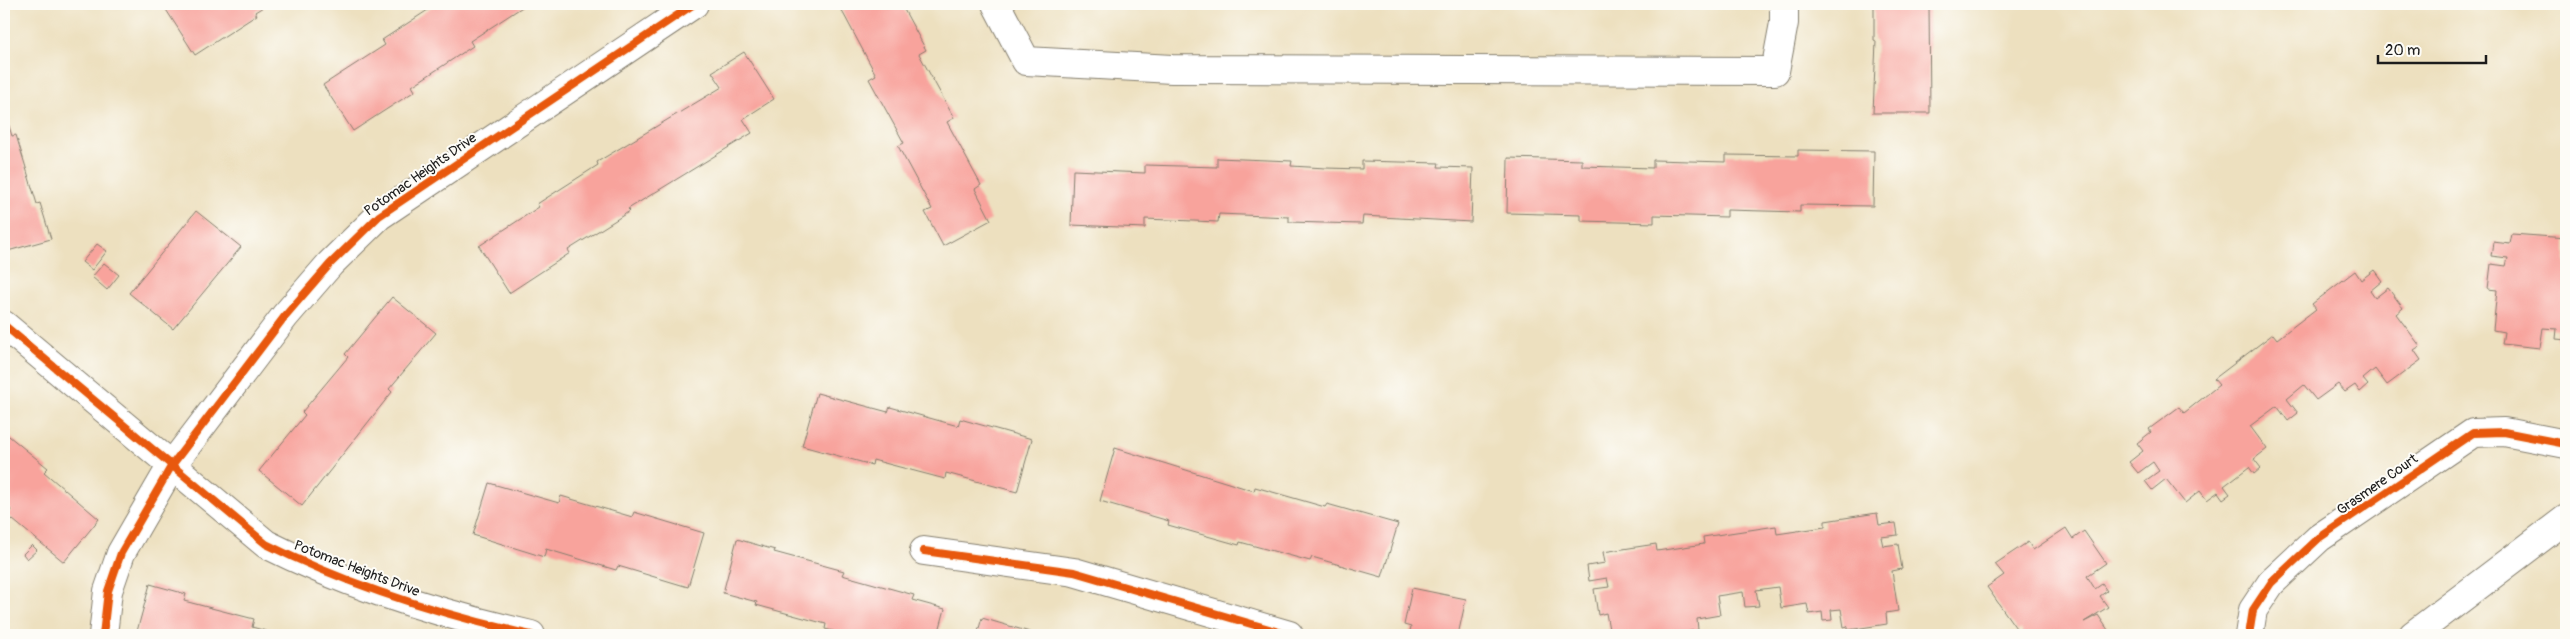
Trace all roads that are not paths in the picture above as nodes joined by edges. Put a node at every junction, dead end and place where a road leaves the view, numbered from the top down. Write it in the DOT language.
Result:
graph roads {
  1 [pos="694,4"];
  2 [pos="996,4"];
  3 [pos="1784,4"];
  4 [pos="4,325"];
  5 [pos="2566,444"];
  6 [pos="172,465"];
  7 [pos="2566,519"];
  8 [pos="924,552"];
  9 [pos="103,635"];
  10 [pos="531,635"];
  11 [pos="1289,635"];
  12 [pos="2249,635"];
  13 [pos="2413,635"];
  1 -- 6 [label="street, Potomac Heights Drive"];
  2 -- 3 [label="street"];
  4 -- 6 [label="street, Potomac Heights Drive"];
  5 -- 12 [label="street, Grasmere Court"];
  6 -- 9 [label="street, Potomac Heights Drive"];
  6 -- 10 [label="street, Potomac Heights Drive"];
  7 -- 13 [label="street"];
  8 -- 11 [label="street"];
}
